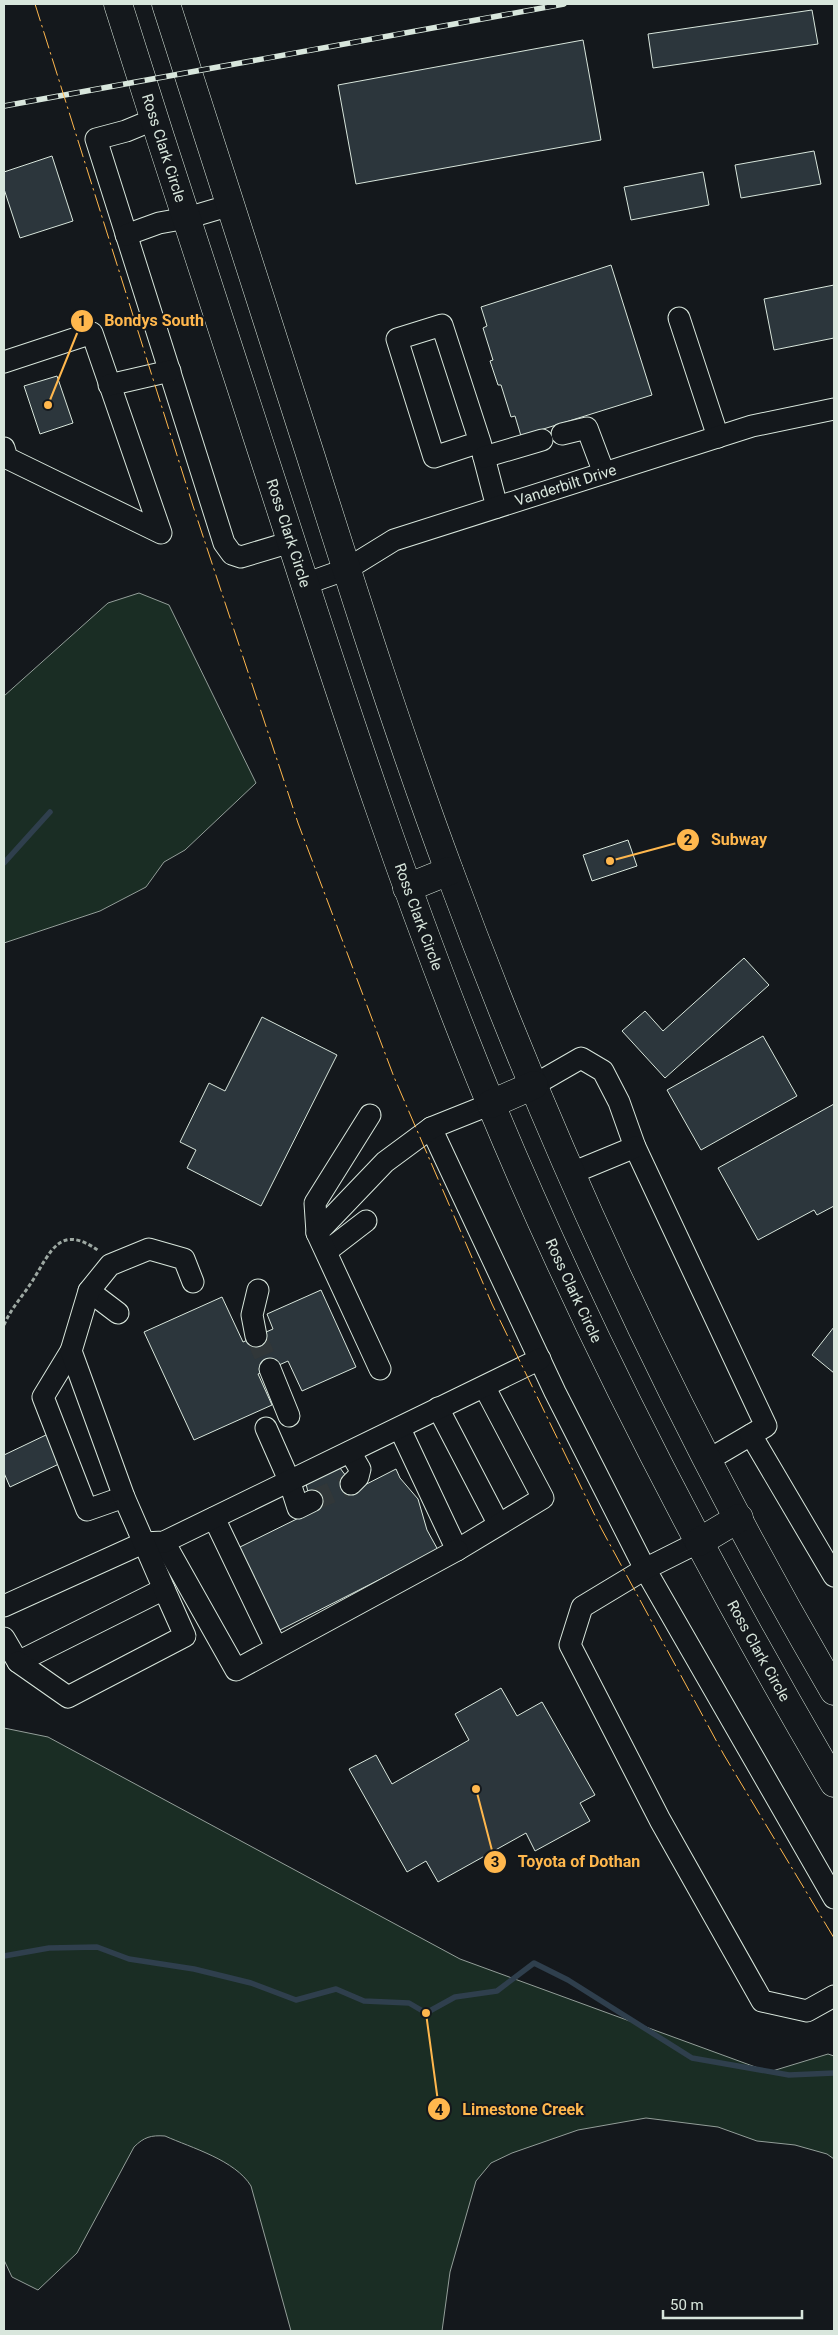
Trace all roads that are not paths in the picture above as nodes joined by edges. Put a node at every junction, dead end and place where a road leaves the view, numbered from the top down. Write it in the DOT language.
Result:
graph roads {
  1 [pos="118,4"];
  2 [pos="166,4"];
  3 [pos="155,119"];
  4 [pos="231,205"];
  5 [pos="187,218"];
  6 [pos="126,235"];
  7 [pos="679,318"];
  8 [pos="4,362"];
  9 [pos="170,370"];
  10 [pos="109,385"];
  11 [pos="834,409"];
  12 [pos="718,436"];
  13 [pos="4,448"];
  14 [pos="482,450"];
  15 [pos="604,473"];
  16 [pos="497,507"];
  17 [pos="291,542"];
  18 [pos="347,569"];
  19 [pos="305,584"];
  20 [pos="449,871"];
  21 [pos="407,888"];
  22 [pos="534,1085"];
  23 [pos="491,1104"];
  24 [pos="370,1115"];
  25 [pos="431,1128"];
  26 [pos="635,1147"];
  27 [pos="572,1173"];
  28 [pos="366,1221"];
  29 [pos="322,1242"];
  30 [pos="193,1282"];
  31 [pos="258,1290"];
  32 [pos="89,1291"];
  33 [pos="118,1313"];
  34 [pos="256,1336"];
  35 [pos="71,1351"];
  36 [pos="540,1359"];
  37 [pos="270,1369"];
  38 [pos="380,1369"];
  39 [pos="485,1388"];
  40 [pos="438,1408"];
  41 [pos="289,1416"];
  42 [pos="266,1428"];
  43 [pos="400,1429"];
  44 [pos="751,1435"];
  45 [pos="350,1452"];
  46 [pos="708,1460"];
  47 [pos="289,1480"];
  48 [pos="351,1484"];
  49 [pos="124,1497"];
  50 [pos="312,1501"];
  51 [pos="214,1518"];
  52 [pos="739,1518"];
  53 [pos="498,1523"];
  54 [pos="153,1542"];
  55 [pos="698,1542"];
  56 [pos="457,1550"];
  57 [pos="645,1568"];
  58 [pos="834,1576"];
  59 [pos="164,1589"];
  60 [pos="4,1606"];
  61 [pos="4,1638"];
  62 [pos="276,1647"];
  63 [pos="18,1662"];
  64 [pos="834,1691"];
  65 [pos="834,1783"];
  66 [pos="834,1898"];
  67 [pos="834,1996"];
  1 -- 3 [label="highway, Ross Clark Circle"];
  2 -- 4 [label="highway"];
  3 -- 5 [label="highway, Ross Clark Circle"];
  3 -- 6 [label="street"];
  4 -- 5 [label="street"];
  4 -- 18 [label="highway"];
  5 -- 6 [label="street"];
  5 -- 17 [label="highway, Ross Clark Circle"];
  6 -- 9 [label="street"];
  7 -- 12 [label="street"];
  8 -- 10 [label="street"];
  9 -- 10 [label="street"];
  9 -- 17 [label="street"];
  10 -- 13 [label="street"];
  11 -- 12 [label="street, Vanderbilt Drive"];
  12 -- 15 [label="street, Vanderbilt Drive"];
  14 -- 14 [label="street"];
  14 -- 15 [label="street"];
  14 -- 16 [label="street"];
  15 -- 16 [label="street, Vanderbilt Drive"];
  16 -- 18 [label="street, Vanderbilt Drive"];
  17 -- 19 [label="highway, Ross Clark Circle"];
  18 -- 19 [label="street, Vanderbilt Drive"];
  18 -- 20 [label="highway"];
  19 -- 21 [label="highway, Ross Clark Circle"];
  20 -- 21 [label="highway"];
  20 -- 22 [label="highway"];
  21 -- 23 [label="highway, Ross Clark Circle"];
  22 -- 23 [label="highway"];
  22 -- 26 [label="street"];
  22 -- 27 [label="highway"];
  23 -- 25 [label="street"];
  23 -- 55 [label="highway, Ross Clark Circle"];
  24 -- 29 [label="street"];
  25 -- 29 [label="street"];
  25 -- 36 [label="street"];
  26 -- 27 [label="street"];
  26 -- 44 [label="street"];
  27 -- 46 [label="highway"];
  28 -- 29 [label="street"];
  29 -- 38 [label="street"];
  30 -- 32 [label="street"];
  31 -- 34 [label="street"];
  32 -- 33 [label="street"];
  32 -- 35 [label="street"];
  35 -- 49 [label="street"];
  35 -- 49 [label="street"];
  36 -- 39 [label="street"];
  36 -- 57 [label="street"];
  37 -- 41 [label="street"];
  39 -- 40 [label="street"];
  39 -- 53 [label="street"];
  40 -- 43 [label="street"];
  40 -- 53 [label="street"];
  42 -- 47 [label="street"];
  43 -- 45 [label="street"];
  43 -- 56 [label="street"];
  44 -- 46 [label="street"];
  44 -- 58 [label="street"];
  45 -- 47 [label="street"];
  45 -- 48 [label="street"];
  46 -- 52 [label="highway"];
  47 -- 50 [label="street"];
  47 -- 51 [label="street"];
  49 -- 54 [label="street"];
  51 -- 54 [label="street"];
  51 -- 62 [label="street"];
  52 -- 55 [label="highway"];
  52 -- 64 [label="highway"];
  53 -- 56 [label="street"];
  54 -- 59 [label="street"];
  54 -- 60 [label="street"];
  54 -- 62 [label="street"];
  55 -- 57 [label="street"];
  55 -- 65 [label="highway, Ross Clark Circle"];
  56 -- 62 [label="street"];
  57 -- 66 [label="street"];
  57 -- 67 [label="street"];
  59 -- 63 [label="street"];
  59 -- 63 [label="street"];
  61 -- 63 [label="street"];
}
